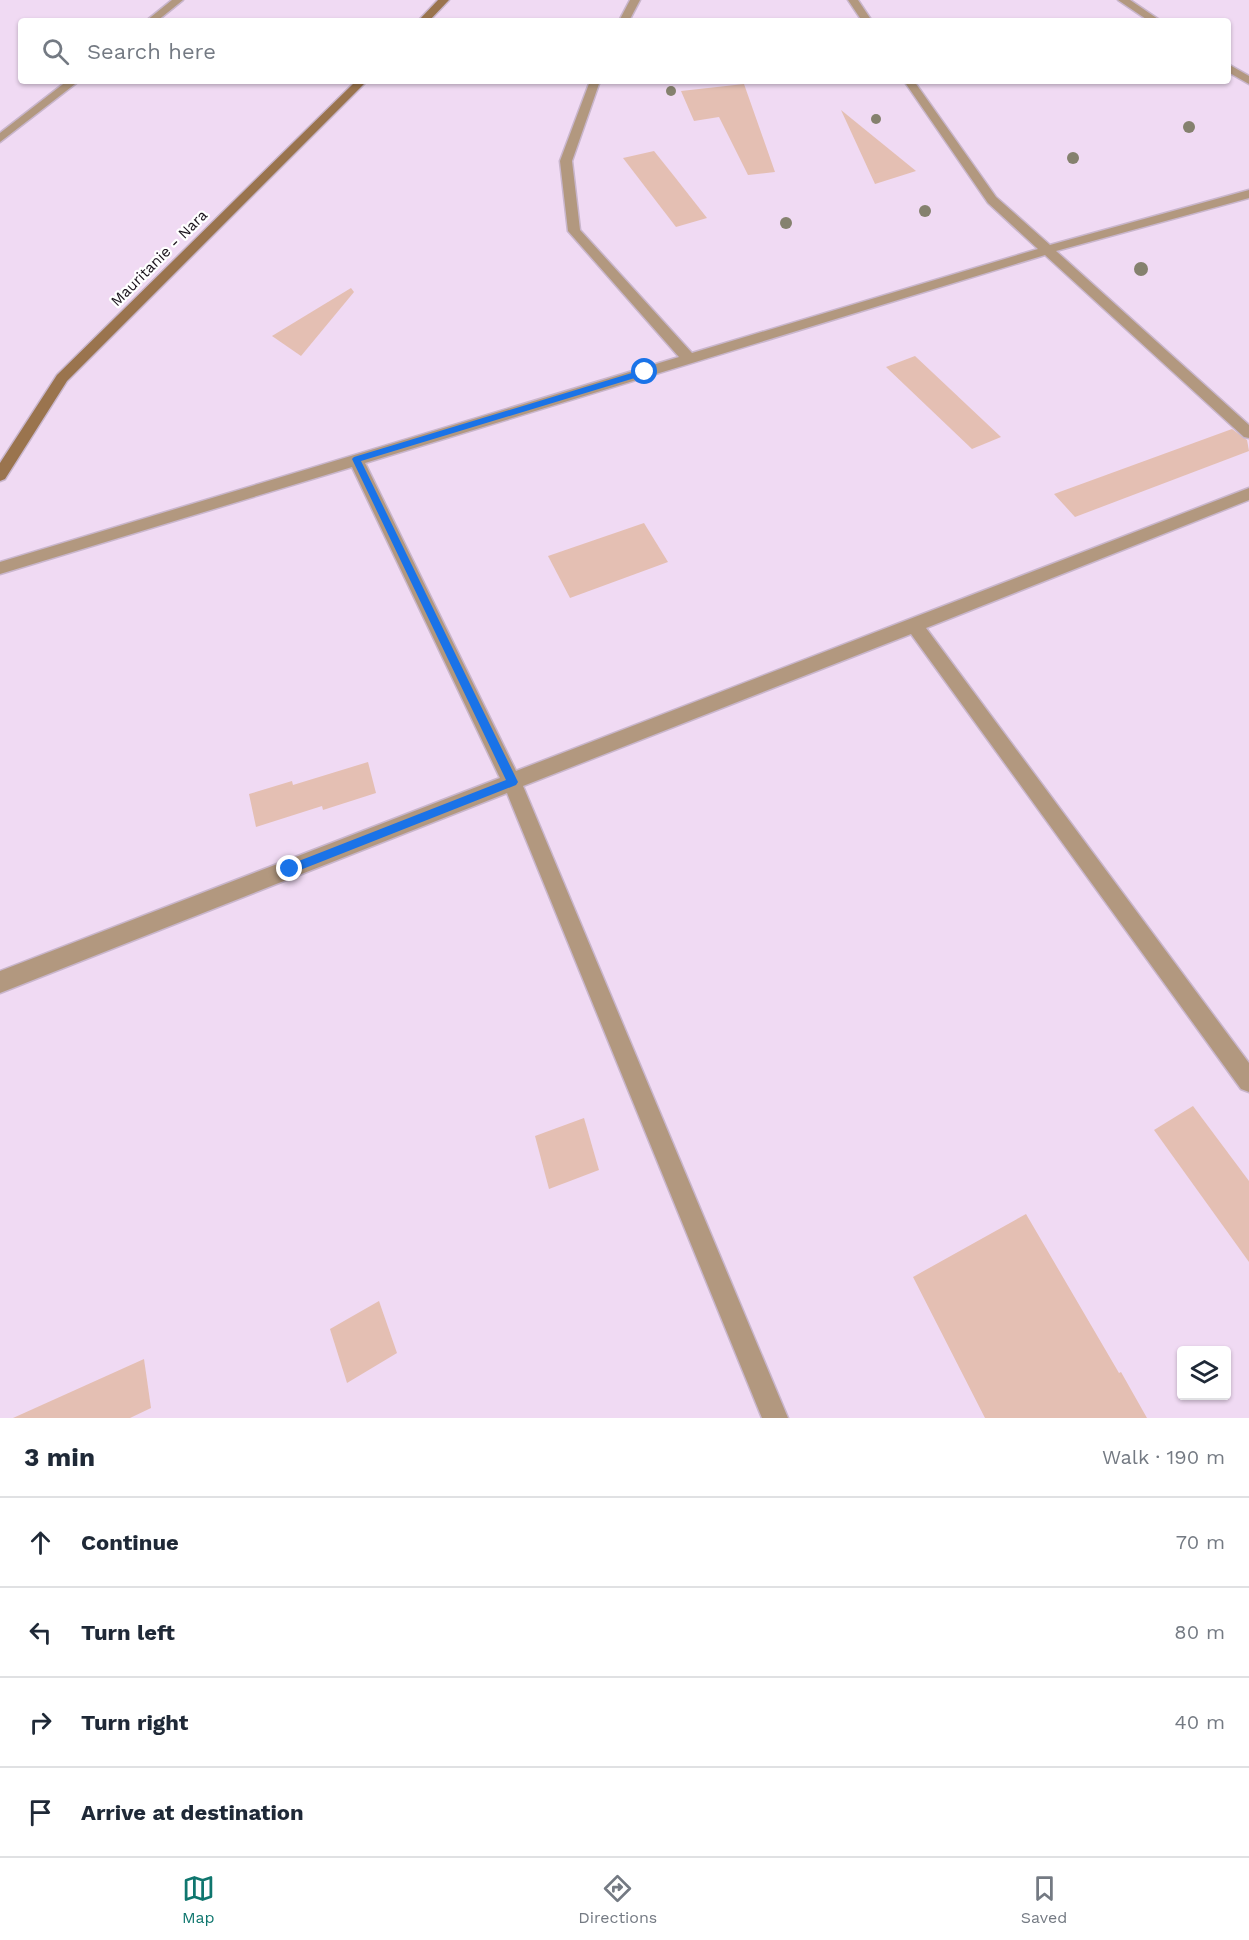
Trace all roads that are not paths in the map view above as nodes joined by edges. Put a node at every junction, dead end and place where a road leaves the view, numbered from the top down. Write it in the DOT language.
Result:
graph roads {
  1 [pos="178,0"];
  2 [pos="444,0"];
  3 [pos="635,0"];
  4 [pos="853,0"];
  5 [pos="1124,0"];
  6 [pos="155,18"];
  7 [pos="426,18"];
  8 [pos="626,18"];
  9 [pos="865,18"];
  10 [pos="1151,18"];
  11 [pos="1231,69"];
  12 [pos="1249,81"];
  13 [pos="70,84"];
  14 [pos="359,84"];
  15 [pos="594,84"];
  16 [pos="911,84"];
  17 [pos="0,139"];
  18 [pos="1249,194"];
  19 [pos="1047,250"];
  20 [pos="689,358"];
  21 [pos="1249,433"];
  22 [pos="356,459"];
  23 [pos="0,475"];
  24 [pos="1249,494"];
  25 [pos="0,568"];
  26 [pos="914,625"];
  27 [pos="512,782"];
  28 [pos="0,982"];
  29 [pos="1249,1081"];
  30 [pos="775,1418"];
  1 -- 6 [label="street"];
  2 -- 7 [label="main road"];
  3 -- 8 [label="street"];
  4 -- 9 [label="street"];
  5 -- 10 [label="street"];
  11 -- 12 [label="street"];
  13 -- 17 [label="street"];
  14 -- 23 [label="main road, Mauritanie - Nara"];
  15 -- 20 [label="street"];
  16 -- 19 [label="street"];
  18 -- 19 [label="street"];
  19 -- 20 [label="street"];
  19 -- 21 [label="street"];
  20 -- 22 [label="street"];
  22 -- 25 [label="street"];
  22 -- 27 [label="street"];
  24 -- 26 [label="street"];
  26 -- 27 [label="street"];
  26 -- 29 [label="street"];
  27 -- 28 [label="street"];
  27 -- 30 [label="street"];
}
